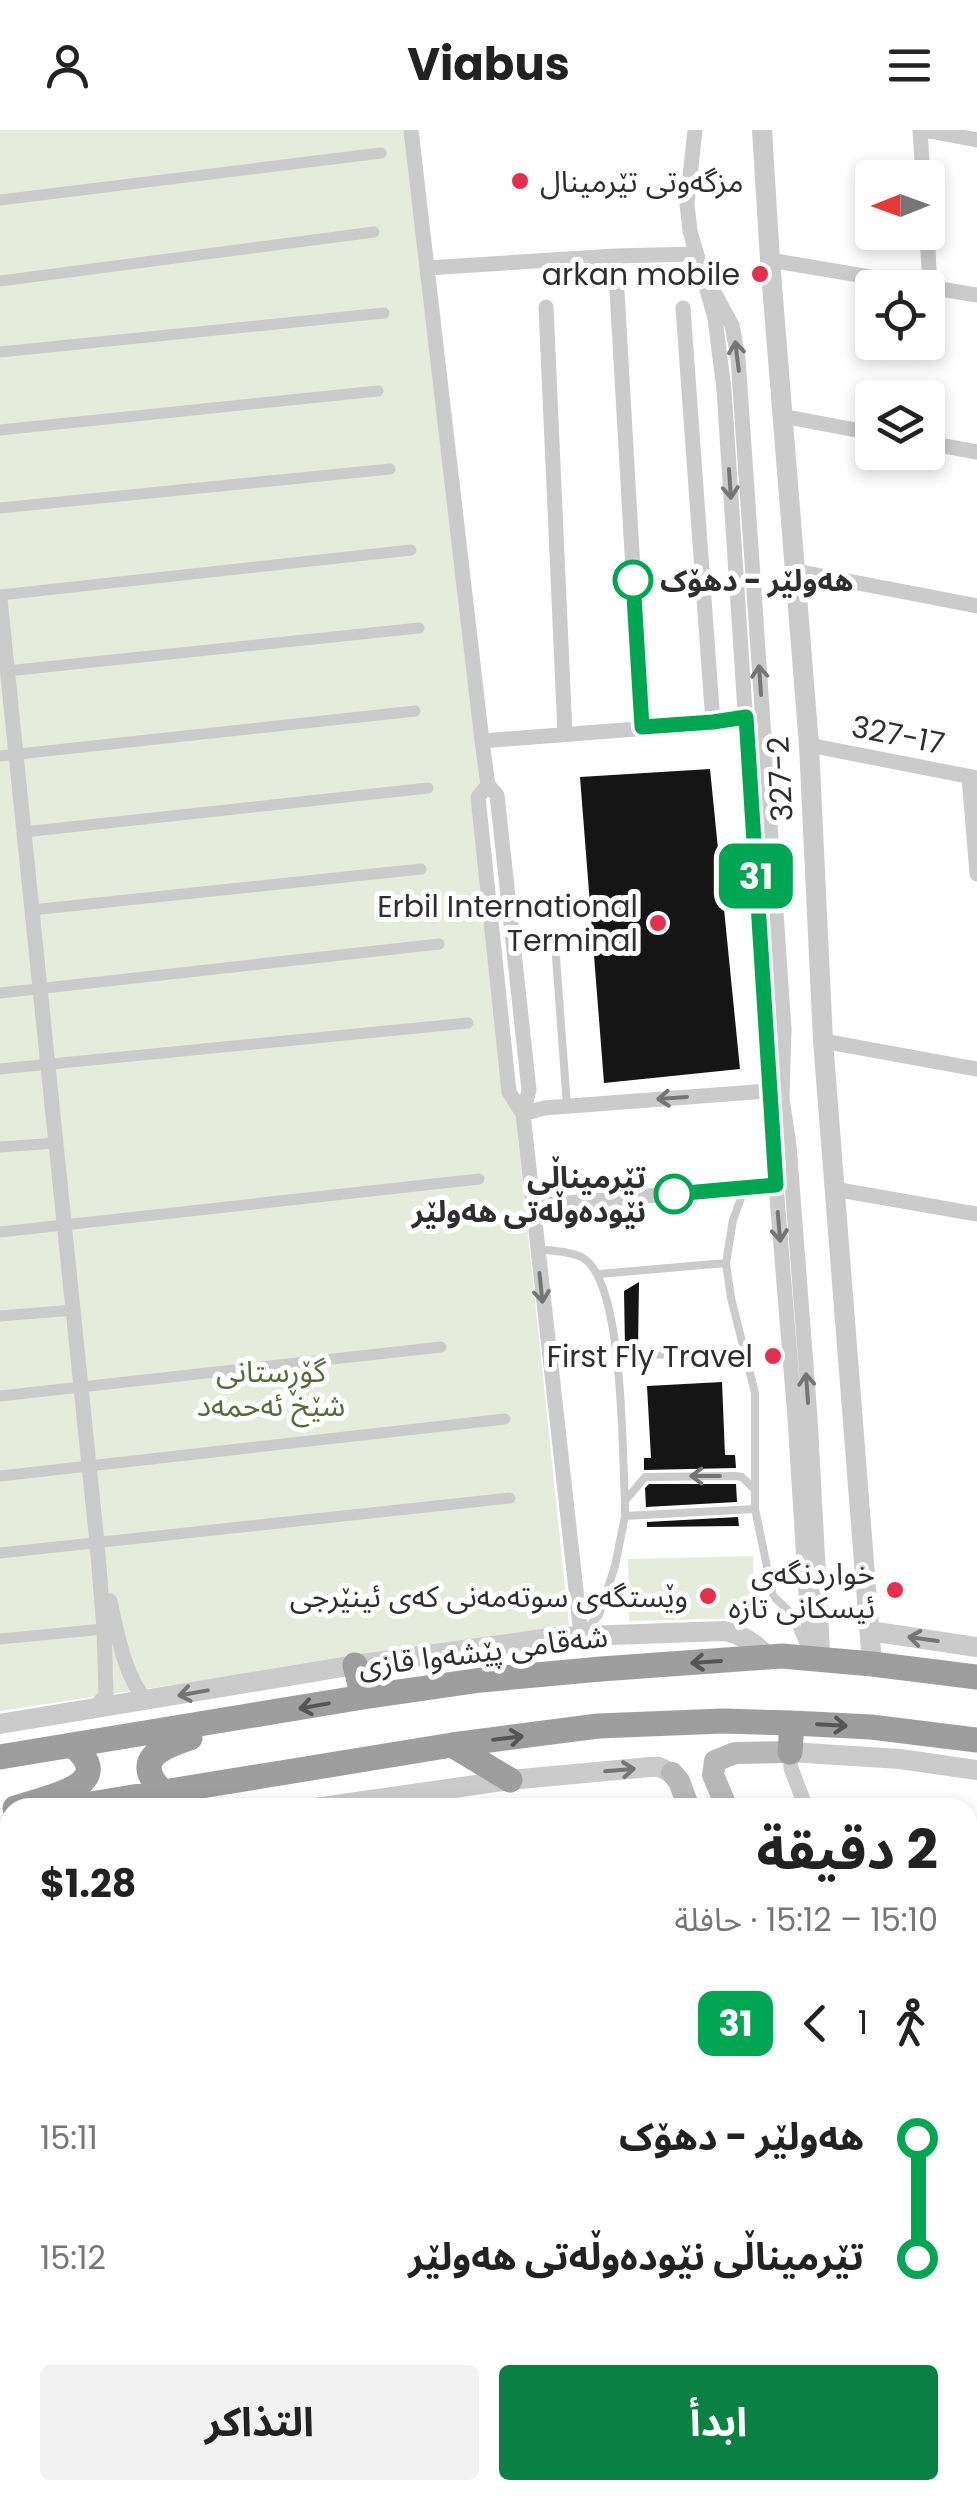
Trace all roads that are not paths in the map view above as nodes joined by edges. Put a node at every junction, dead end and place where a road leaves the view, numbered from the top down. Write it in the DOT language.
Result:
graph roads {
  1 [pos="411,130"];
  2 [pos="695,130"];
  3 [pos="762,130"];
  4 [pos="922,130"];
  5 [pos="977,140"];
  6 [pos="381,153"];
  7 [pos="923,160"];
  8 [pos="0,200"];
  9 [pos="374,232"];
  10 [pos="696,254"];
  11 [pos="614,256"];
  12 [pos="770,260"];
  13 [pos="427,268"];
  14 [pos="855,274"];
  15 [pos="0,281"];
  16 [pos="945,290"];
  17 [pos="977,295"];
  18 [pos="546,307"];
  19 [pos="683,308"];
  20 [pos="384,313"];
  21 [pos="0,352"];
  22 [pos="378,391"];
  23 [pos="782,416"];
  24 [pos="0,430"];
  25 [pos="855,430"];
  26 [pos="945,446"];
  27 [pos="977,452"];
  28 [pos="390,470"];
  29 [pos="0,508"];
  30 [pos="411,550"];
  31 [pos="796,571"];
  32 [pos="0,597"];
  33 [pos="977,606"];
  34 [pos="419,628"];
  35 [pos="8,672"];
  36 [pos="415,711"];
  37 [pos="754,717"];
  38 [pos="713,722"];
  39 [pos="642,727"];
  40 [pos="564,734"];
  41 [pos="482,740"];
  42 [pos="808,745"];
  43 [pos="8,755"];
  44 [pos="973,777"];
  45 [pos="428,788"];
  46 [pos="24,832"];
  47 [pos="421,869"];
  48 [pos="977,874"];
  49 [pos="32,910"];
  50 [pos="439,944"];
  51 [pos="556,957"];
  52 [pos="40,988"];
  53 [pos="0,993"];
  54 [pos="468,1022"];
  55 [pos="823,1041"];
  56 [pos="48,1062"];
  57 [pos="0,1069"];
  58 [pos="977,1069"];
  59 [pos="776,1090"];
  60 [pos="567,1106"];
  61 [pos="524,1114"];
  62 [pos="56,1143"];
  63 [pos="0,1147"];
  64 [pos="479,1179"];
  65 [pos="784,1184"];
  66 [pos="745,1187"];
  67 [pos="834,1189"];
  68 [pos="532,1206"];
  69 [pos="977,1214"];
  70 [pos="64,1225"];
  71 [pos="0,1232"];
  72 [pos="537,1249"];
  73 [pos="726,1263"];
  74 [pos="598,1274"];
  75 [pos="73,1310"];
  76 [pos="0,1316"];
  77 [pos="441,1348"];
  78 [pos="743,1352"];
  79 [pos="616,1356"];
  80 [pos="82,1389"];
  81 [pos="0,1396"];
  82 [pos="505,1419"];
  83 [pos="90,1468"];
  84 [pos="0,1476"];
  85 [pos="756,1490"];
  86 [pos="510,1498"];
  87 [pos="625,1501"];
  88 [pos="755,1509"];
  89 [pos="625,1516"];
  90 [pos="97,1543"];
  91 [pos="0,1553"];
  92 [pos="104,1629"];
  93 [pos="870,1632"];
  94 [pos="580,1635"];
  95 [pos="0,1639"];
  96 [pos="977,1647"];
  97 [pos="768,1657"];
  98 [pos="816,1659"];
  99 [pos="872,1664"];
  100 [pos="355,1665"];
  101 [pos="977,1677"];
  102 [pos="364,1697"];
  103 [pos="148,1701"];
  104 [pos="92,1710"];
  105 [pos="246,1718"];
  106 [pos="792,1723"];
  107 [pos="0,1724"];
  108 [pos="977,1740"];
  109 [pos="452,1745"];
  110 [pos="73,1746"];
  111 [pos="790,1752"];
  112 [pos="0,1757"];
  113 [pos="977,1770"];
  114 [pos="672,1773"];
  115 [pos="510,1780"];
  116 [pos="164,1792"];
  117 [pos="48,1798"];
  118 [pos="127,1798"];
  119 [pos="385,1798"];
  120 [pos="675,1798"];
  121 [pos="685,1798"];
  122 [pos="723,1798"];
  123 [pos="802,1798"];
  1 -- 13 [label="street"];
  2 -- 10 [label="street"];
  3 -- 12 [label="street, 327-2"];
  4 -- 5 [label="street"];
  4 -- 7 [label="street"];
  6 -- 8 [label="street"];
  9 -- 15 [label="street"];
  10 -- 11 [label="street"];
  10 -- 37 [label="street"];
  11 -- 13 [label="street"];
  11 -- 39 [label="street"];
  12 -- 14 [label="street"];
  12 -- 23 [label="street, 327-2"];
  13 -- 41 [label="street"];
  16 -- 17 [label="street"];
  18 -- 40 [label="street"];
  19 -- 38 [label="street"];
  20 -- 21 [label="street"];
  22 -- 24 [label="street"];
  23 -- 25 [label="street"];
  23 -- 31 [label="street, 327-2"];
  26 -- 27 [label="street"];
  28 -- 29 [label="street"];
  30 -- 32 [label="street"];
  31 -- 33 [label="street"];
  31 -- 42 [label="street, 327-2"];
  32 -- 35 [label="street"];
  34 -- 35 [label="street"];
  35 -- 43 [label="street"];
  36 -- 43 [label="street"];
  37 -- 38 [label="street"];
  37 -- 59 [label="street"];
  38 -- 39 [label="street"];
  39 -- 40 [label="street"];
  40 -- 41 [label="street"];
  41 -- 61 [label="street"];
  42 -- 44 [label="street, 327-17"];
  42 -- 55 [label="street, 327-2"];
  43 -- 46 [label="street"];
  44 -- 48 [label="street"];
  45 -- 46 [label="street"];
  46 -- 49 [label="street"];
  47 -- 49 [label="street"];
  49 -- 52 [label="street"];
  50 -- 52 [label="street"];
  51 -- 60 [label="lane"];
  52 -- 53 [label="street"];
  52 -- 56 [label="street"];
  54 -- 56 [label="street"];
  55 -- 58 [label="street"];
  55 -- 67 [label="street, 327-2"];
  56 -- 57 [label="street"];
  56 -- 62 [label="street"];
  59 -- 60 [label="street, one-way"];
  59 -- 65 [label="street"];
  60 -- 61 [label="street"];
  61 -- 68 [label="street"];
  62 -- 63 [label="street"];
  62 -- 70 [label="street"];
  64 -- 70 [label="street"];
  65 -- 66 [label="street"];
  65 -- 98 [label="street"];
  66 -- 68 [label="street"];
  66 -- 73 [label="lane"];
  67 -- 69 [label="street"];
  67 -- 93 [label="street, 327-2"];
  68 -- 72 [label="street"];
  70 -- 71 [label="street"];
  70 -- 75 [label="street"];
  72 -- 74 [label="lane"];
  72 -- 94 [label="street, one-way"];
  73 -- 74 [label="lane"];
  73 -- 78 [label="lane"];
  74 -- 79 [label="lane"];
  75 -- 76 [label="street"];
  75 -- 80 [label="street"];
  77 -- 80 [label="street"];
  78 -- 79 [label="lane"];
  78 -- 85 [label="lane"];
  79 -- 87 [label="lane"];
  80 -- 81 [label="street"];
  80 -- 83 [label="street"];
  82 -- 83 [label="street"];
  83 -- 84 [label="street"];
  83 -- 90 [label="street"];
  85 -- 87 [label="lane, one-way"];
  85 -- 88 [label="lane"];
  86 -- 90 [label="street"];
  87 -- 89 [label="lane"];
  88 -- 89 [label="lane"];
  88 -- 98 [label="lane"];
  89 -- 94 [label="lane"];
  90 -- 91 [label="street"];
  90 -- 92 [label="street"];
  90 -- 103 [label="street"];
  92 -- 95 [label="street"];
  92 -- 104 [label="street"];
  96 -- 93 [label="street, one-way"];
  93 -- 99 [label="street, 327-2"];
  94 -- 97 [label="street"];
  94 -- 100 [label="street"];
  97 -- 98 [label="highway, شەقامی پێشەوا قازی"];
  97 -- 102 [label="highway, شەقامی پێشەوا قازی, one-way"];
  98 -- 99 [label="highway, شەقامی پێشەوا قازی"];
  99 -- 101 [label="highway, شەقامی پێشەوا قازی"];
  100 -- 102 [label="highway"];
  100 -- 103 [label="street, one-way"];
  102 -- 105 [label="highway, شەقامی پێشەوا قازی, one-way"];
  103 -- 104 [label="street"];
  104 -- 107 [label="street"];
  105 -- 110 [label="highway, شەقامی پێشەوا قازی"];
  105 -- 116 [label="highway"];
  106 -- 108 [label="highway, one-way"];
  109 -- 106 [label="highway, one-way"];
  106 -- 111 [label="highway"];
  109 -- 115 [label="highway"];
  109 -- 116 [label="highway"];
  110 -- 112 [label="highway, شەقامی پێشەوا قازی"];
  110 -- 117 [label="highway"];
  111 -- 113 [label="street"];
  111 -- 122 [label="main road"];
  111 -- 123 [label="street"];
  115 -- 114 [label="street, one-way"];
  114 -- 120 [label="street"];
  114 -- 121 [label="main road"];
  115 -- 119 [label="street"];
  116 -- 118 [label="highway"];
}
